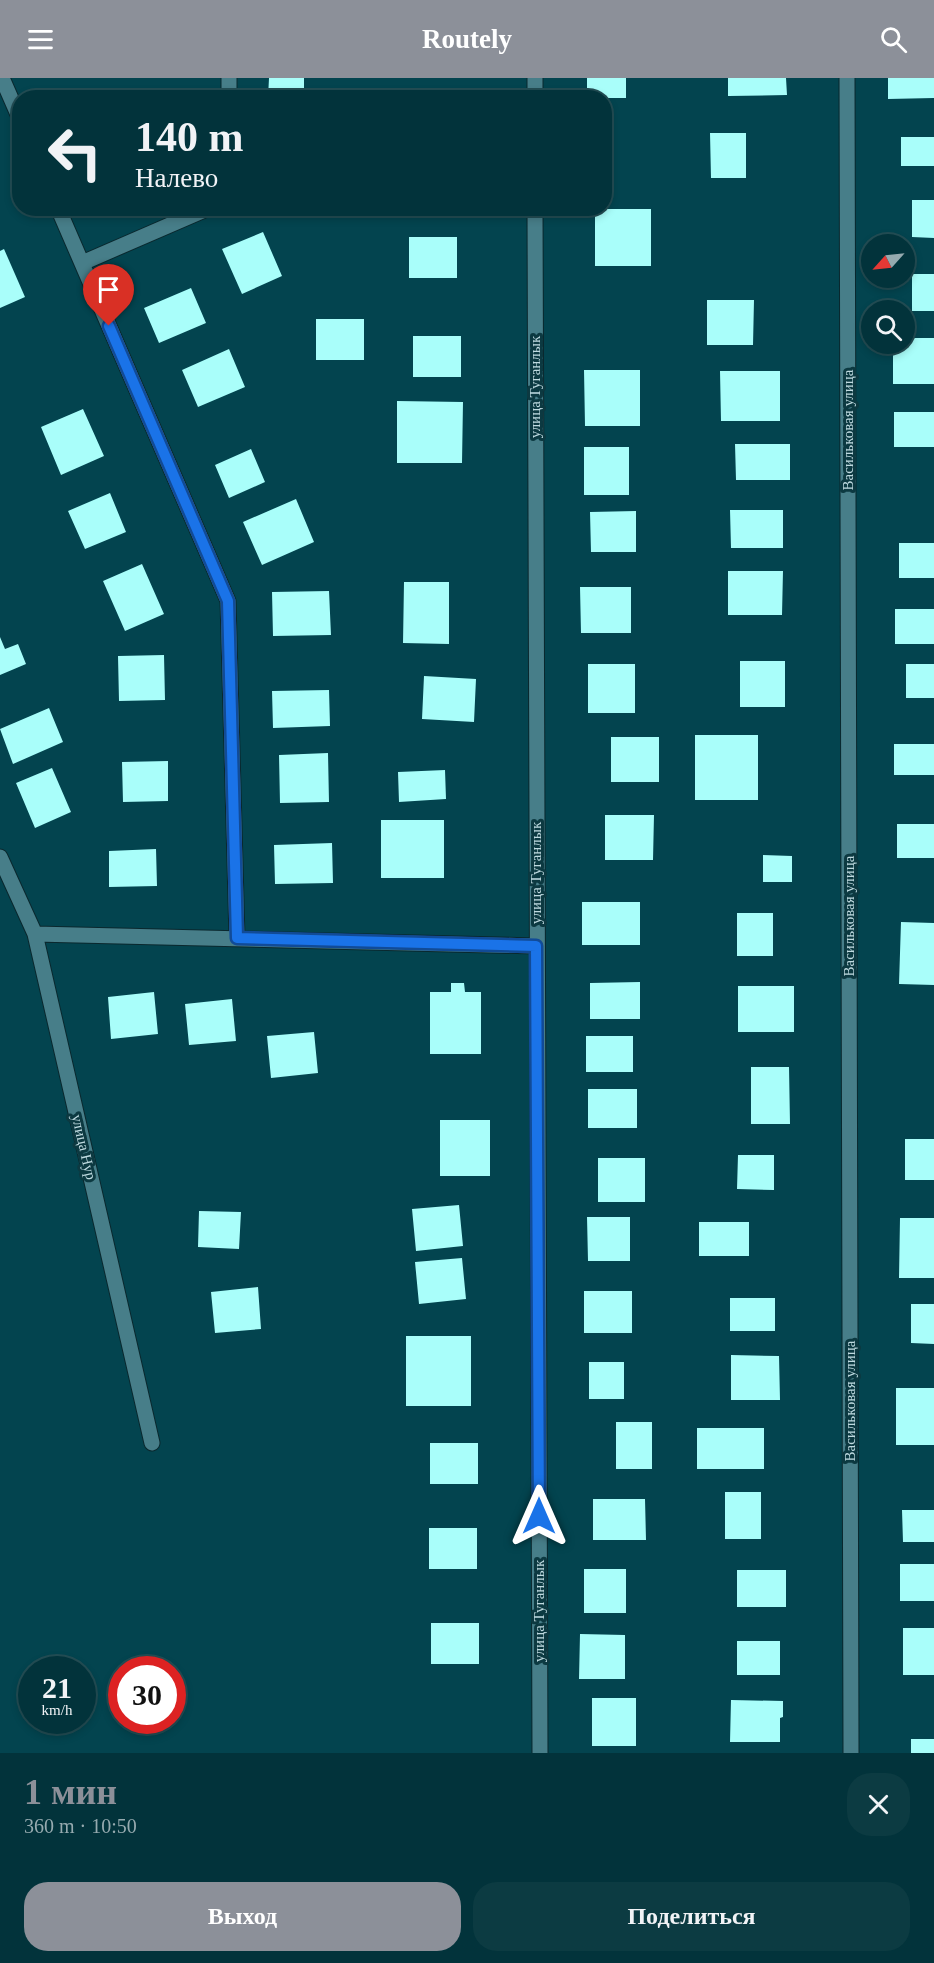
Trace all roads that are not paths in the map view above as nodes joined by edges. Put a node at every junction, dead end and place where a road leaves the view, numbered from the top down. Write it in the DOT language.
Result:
graph roads {
  1 [pos="2,78"];
  2 [pos="848,78"];
  3 [pos="12,101"];
  4 [pos="61,216"];
  5 [pos="190,216"];
  6 [pos="535,216"];
  7 [pos="82,263"];
  8 [pos="0,857"];
  9 [pos="34,934"];
  10 [pos="237,938"];
  11 [pos="536,946"];
  12 [pos="152,1443"];
  13 [pos="540,1753"];
  14 [pos="851,1753"];
  1 -- 3 [label="street"];
  2 -- 14 [label="street, Васильковая улица"];
  4 -- 7 [label="street"];
  5 -- 7 [label="street"];
  6 -- 11 [label="street, улица Туганлык"];
  7 -- 10 [label="street"];
  8 -- 9 [label="street, улица Нур"];
  9 -- 10 [label="street"];
  9 -- 12 [label="street, улица Нур"];
  10 -- 11 [label="street"];
  11 -- 13 [label="street, улица Туганлык"];
}
